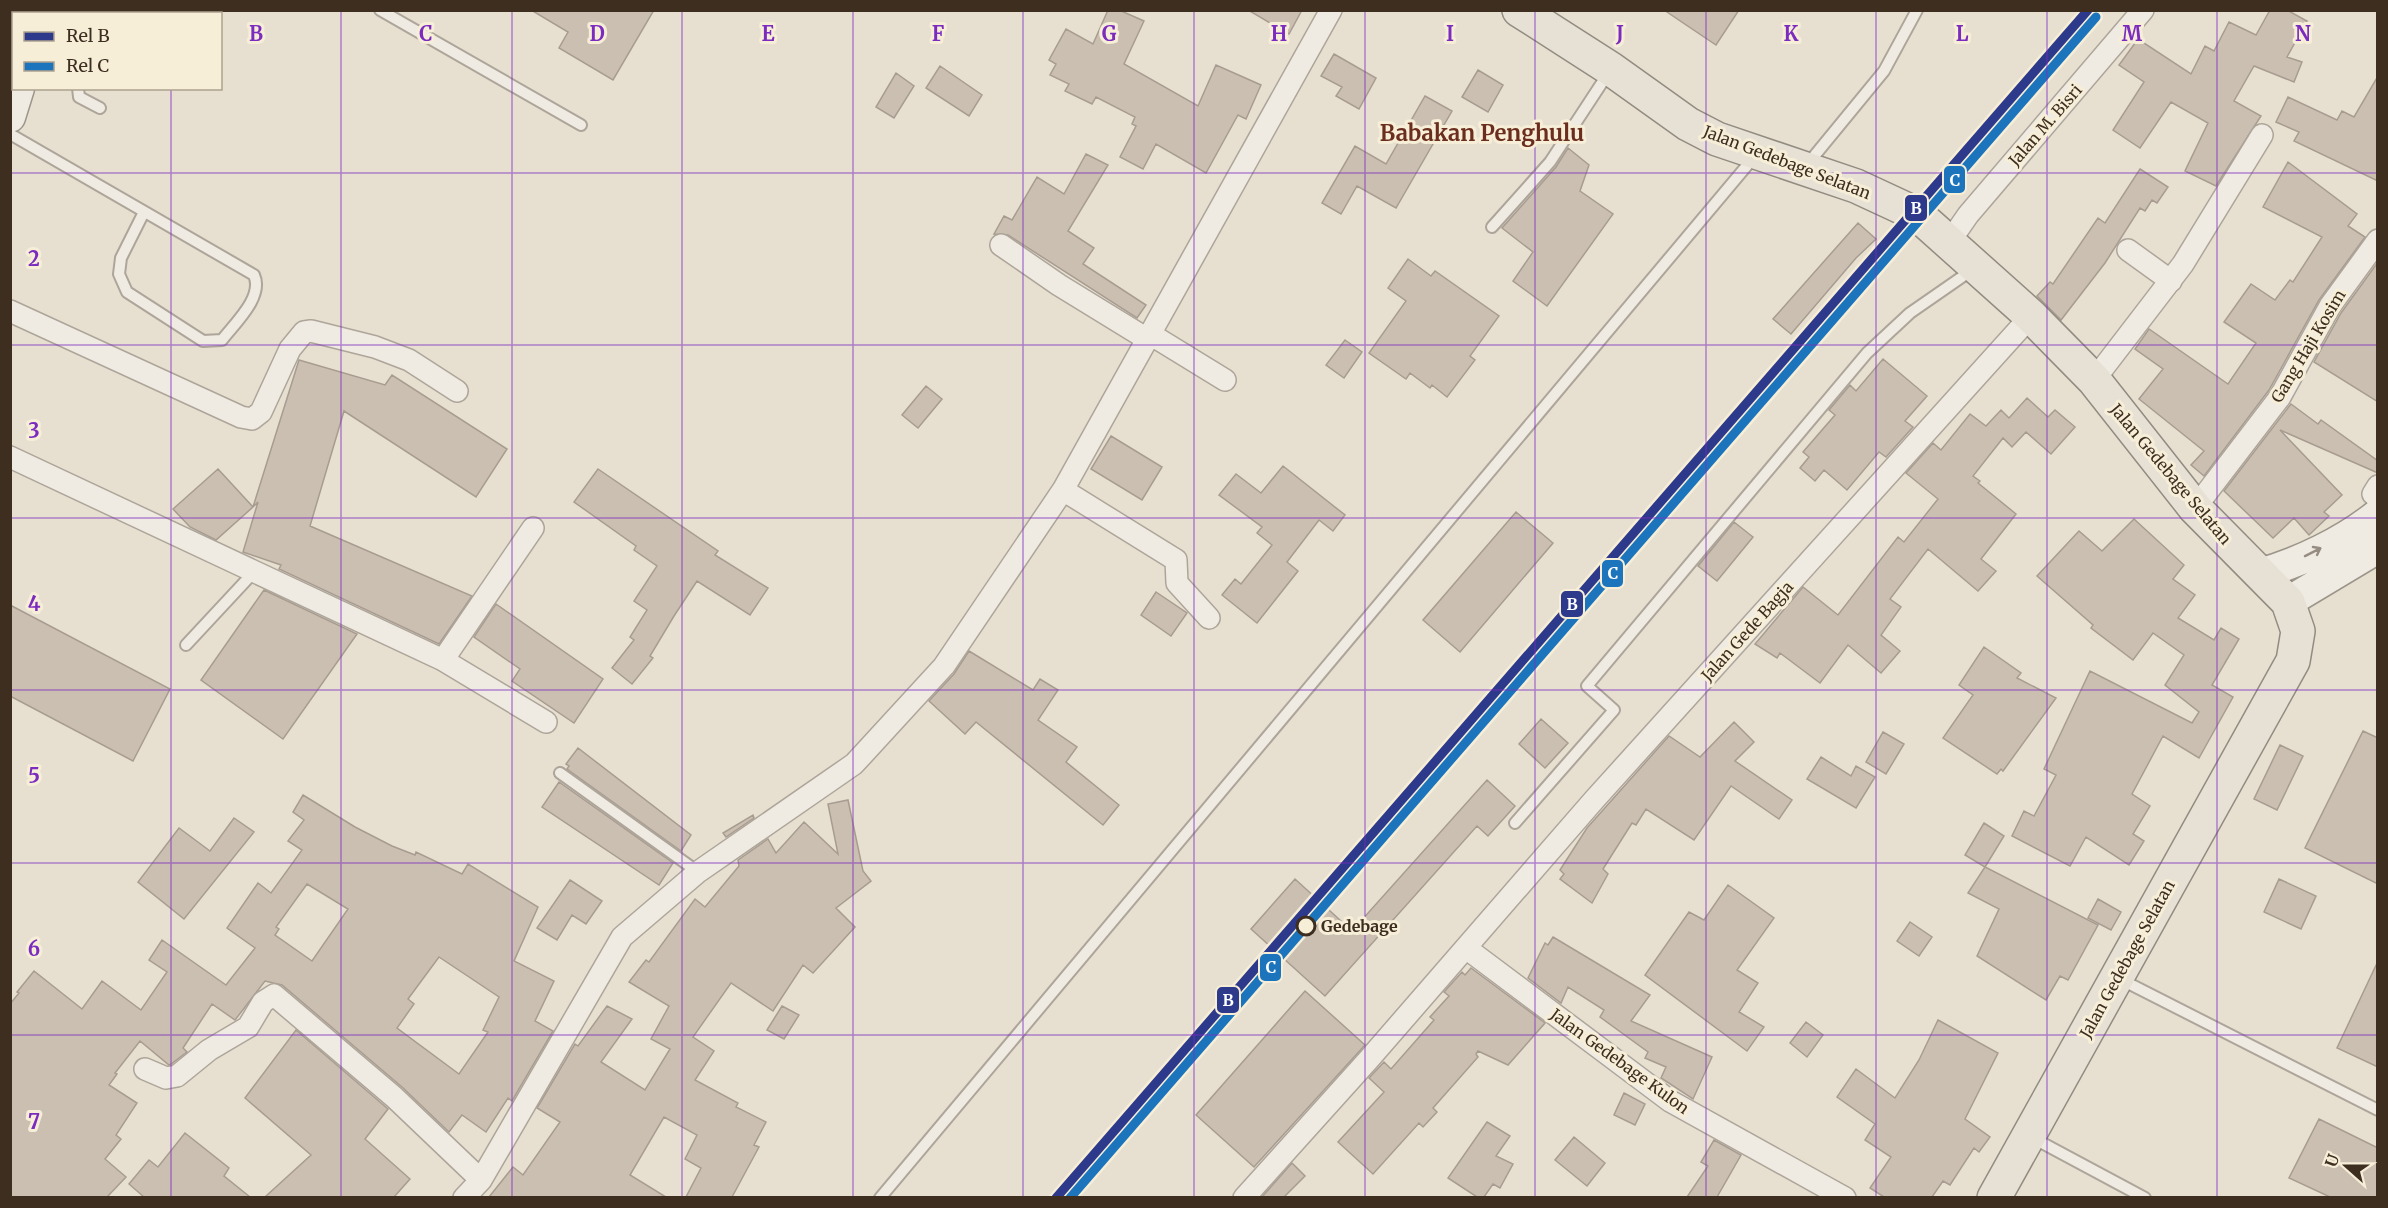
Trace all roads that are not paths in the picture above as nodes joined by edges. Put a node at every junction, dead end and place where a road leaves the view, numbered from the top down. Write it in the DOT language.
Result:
graph roads {
  1 [pos="380,10"];
  2 [pos="1331,10"];
  3 [pos="1520,10"];
  4 [pos="1917,10"];
  5 [pos="2143,10"];
  6 [pos="1611,69"];
  7 [pos="18,90"];
  8 [pos="78,90"];
  9 [pos="100,108"];
  10 [pos="10,117"];
  11 [pos="581,125"];
  12 [pos="10,134"];
  13 [pos="2262,135"];
  14 [pos="1757,153"];
  15 [pos="1811,159"];
  16 [pos="144,212"];
  17 [pos="1492,227"];
  18 [pos="2378,240"];
  19 [pos="1950,241"];
  20 [pos="1001,245"];
  21 [pos="2128,250"];
  22 [pos="1977,266"];
  23 [pos="2171,281"];
  24 [pos="10,311"];
  25 [pos="2031,316"];
  26 [pos="1148,337"];
  27 [pos="1225,380"];
  28 [pos="2094,380"];
  29 [pos="456,391"];
  30 [pos="10,457"];
  31 [pos="1064,490"];
  32 [pos="2376,498"];
  33 [pos="2195,508"];
  34 [pos="533,528"];
  35 [pos="2370,557"];
  36 [pos="254,572"];
  37 [pos="2259,574"];
  38 [pos="2288,602"];
  39 [pos="1209,618"];
  40 [pos="186,645"];
  41 [pos="443,660"];
  42 [pos="546,722"];
  43 [pos="560,773"];
  44 [pos="1515,824"];
  45 [pos="698,872"];
  46 [pos="1466,948"];
  47 [pos="2118,977"];
  48 [pos="145,1069"];
  49 [pos="2378,1110"];
  50 [pos="2026,1135"];
  51 [pos="481,1180"];
  52 [pos="464,1197"];
  53 [pos="880,1197"];
  54 [pos="1244,1197"];
  55 [pos="1845,1197"];
  56 [pos="1994,1197"];
  57 [pos="2145,1197"];
  1 -- 11 [label="lane"];
  2 -- 26 [label="street"];
  3 -- 6 [label="main road, Jalan Gedebage Selatan"];
  4 -- 15 [label="lane"];
  5 -- 19 [label="street, Jalan M. Bisri"];
  6 -- 14 [label="main road, Jalan Gedebage Selatan"];
  6 -- 17 [label="lane"];
  7 -- 10 [label="main road"];
  8 -- 9 [label="lane"];
  12 -- 16 [label="lane"];
  13 -- 23 [label="street"];
  14 -- 15 [label="main road, Jalan Gedebage Selatan"];
  14 -- 53 [label="lane"];
  15 -- 19 [label="main road, Jalan Gedebage Selatan"];
  16 -- 16 [label="lane"];
  18 -- 33 [label="street, Gang Haji Kosim"];
  19 -- 22 [label="main road, Jalan Gedebage Selatan"];
  20 -- 26 [label="street"];
  21 -- 23 [label="street"];
  22 -- 25 [label="main road, Jalan Gedebage Selatan"];
  22 -- 44 [label="lane"];
  23 -- 28 [label="street"];
  24 -- 29 [label="street"];
  25 -- 28 [label="main road, Jalan Gedebage Selatan"];
  25 -- 46 [label="street, Jalan Gede Bagja"];
  26 -- 27 [label="street"];
  26 -- 31 [label="street"];
  28 -- 33 [label="main road, Jalan Gedebage Selatan"];
  30 -- 36 [label="street"];
  31 -- 39 [label="street"];
  31 -- 45 [label="street"];
  37 -- 32 [label="main road, one-way"];
  33 -- 37 [label="main road, Jalan Gedebage Selatan"];
  34 -- 41 [label="street"];
  35 -- 38 [label="main road"];
  36 -- 40 [label="lane"];
  36 -- 41 [label="street"];
  37 -- 38 [label="main road, Jalan Gedebage Selatan"];
  38 -- 47 [label="main road, Jalan Gedebage Selatan"];
  41 -- 42 [label="street"];
  43 -- 45 [label="lane"];
  45 -- 51 [label="street"];
  46 -- 54 [label="street, Jalan Gede Bagja"];
  46 -- 55 [label="street, Jalan Gedebage Kulon"];
  47 -- 49 [label="lane"];
  47 -- 50 [label="main road, Jalan Gedebage Selatan"];
  48 -- 51 [label="street"];
  50 -- 56 [label="main road, Jalan Gedebage Selatan"];
  50 -- 57 [label="lane"];
  51 -- 52 [label="street"];
}
